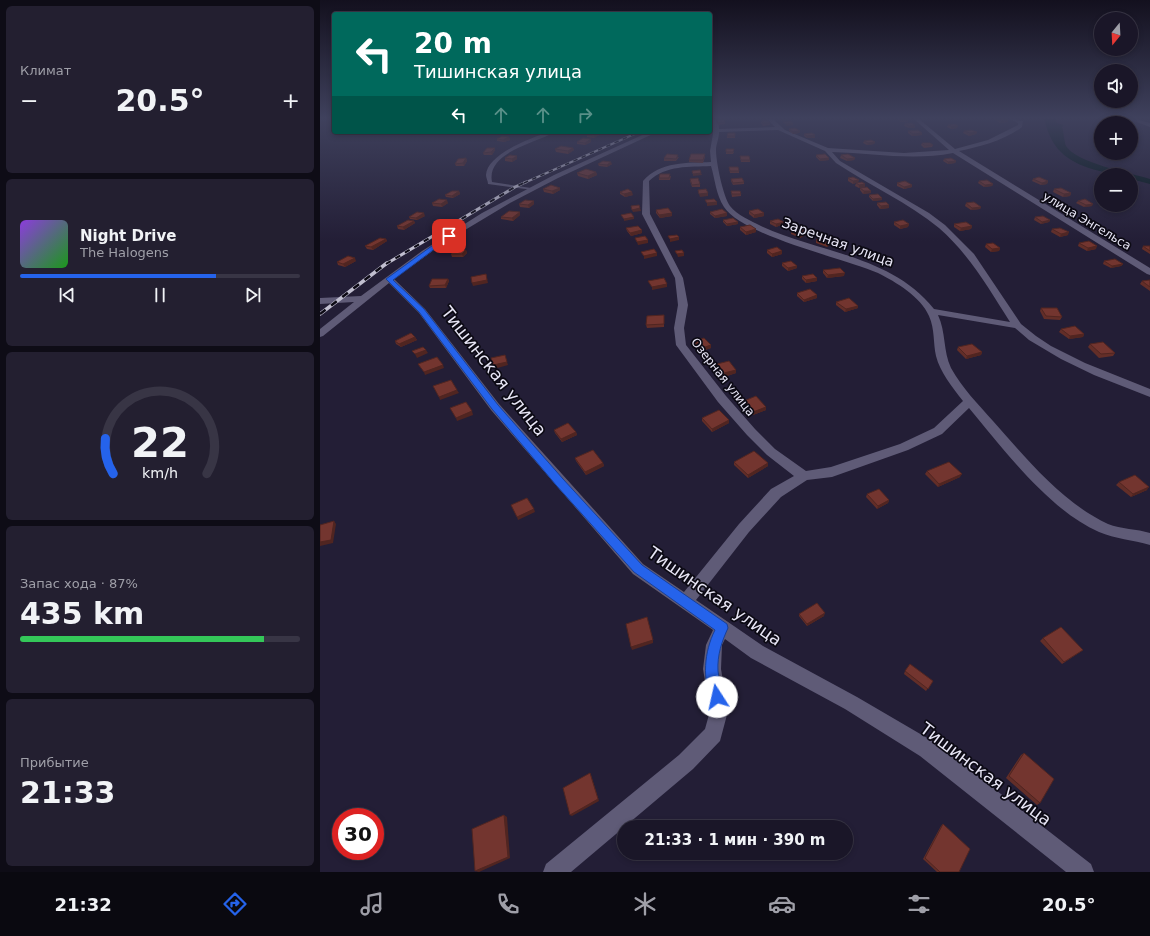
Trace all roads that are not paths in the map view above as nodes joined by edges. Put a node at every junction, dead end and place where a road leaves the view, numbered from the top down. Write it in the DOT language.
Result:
graph roads {
  1 [pos="499,160"];
  2 [pos="594,160"];
  3 [pos="716,160"];
  4 [pos="836,160"];
  5 [pos="969,160"];
  6 [pos="714,164"];
  7 [pos="531,189"];
  8 [pos="1150,272"];
  9 [pos="389,279"];
  10 [pos="364,299"];
  11 [pos="320,301"];
  12 [pos="932,311"];
  13 [pos="1018,326"];
  14 [pos="320,334"];
  15 [pos="1150,393"];
  16 [pos="969,401"];
  17 [pos="804,476"];
  18 [pos="1150,539"];
  19 [pos="686,602"];
  20 [pos="722,628"];
  21 [pos="554,872"];
  22 [pos="1083,872"];
  1 -- 7 [label="lane"];
  2 -- 7 [label="street"];
  3 -- 6 [label="street, Заречная улица"];
  4 -- 13 [label="street"];
  5 -- 8 [label="street, улица Энгельса"];
  6 -- 12 [label="street, Заречная улица"];
  6 -- 17 [label="street, Озерная улица"];
  7 -- 9 [label="street"];
  9 -- 10 [label="street"];
  9 -- 19 [label="street, Тишинская улица"];
  10 -- 11 [label="street"];
  10 -- 14 [label="street"];
  12 -- 13 [label="street"];
  12 -- 16 [label="street"];
  13 -- 15 [label="street"];
  16 -- 17 [label="street"];
  16 -- 18 [label="street"];
  17 -- 19 [label="street"];
  19 -- 20 [label="street, Тишинская улица"];
  20 -- 21 [label="street"];
  20 -- 22 [label="street, Тишинская улица"];
}
